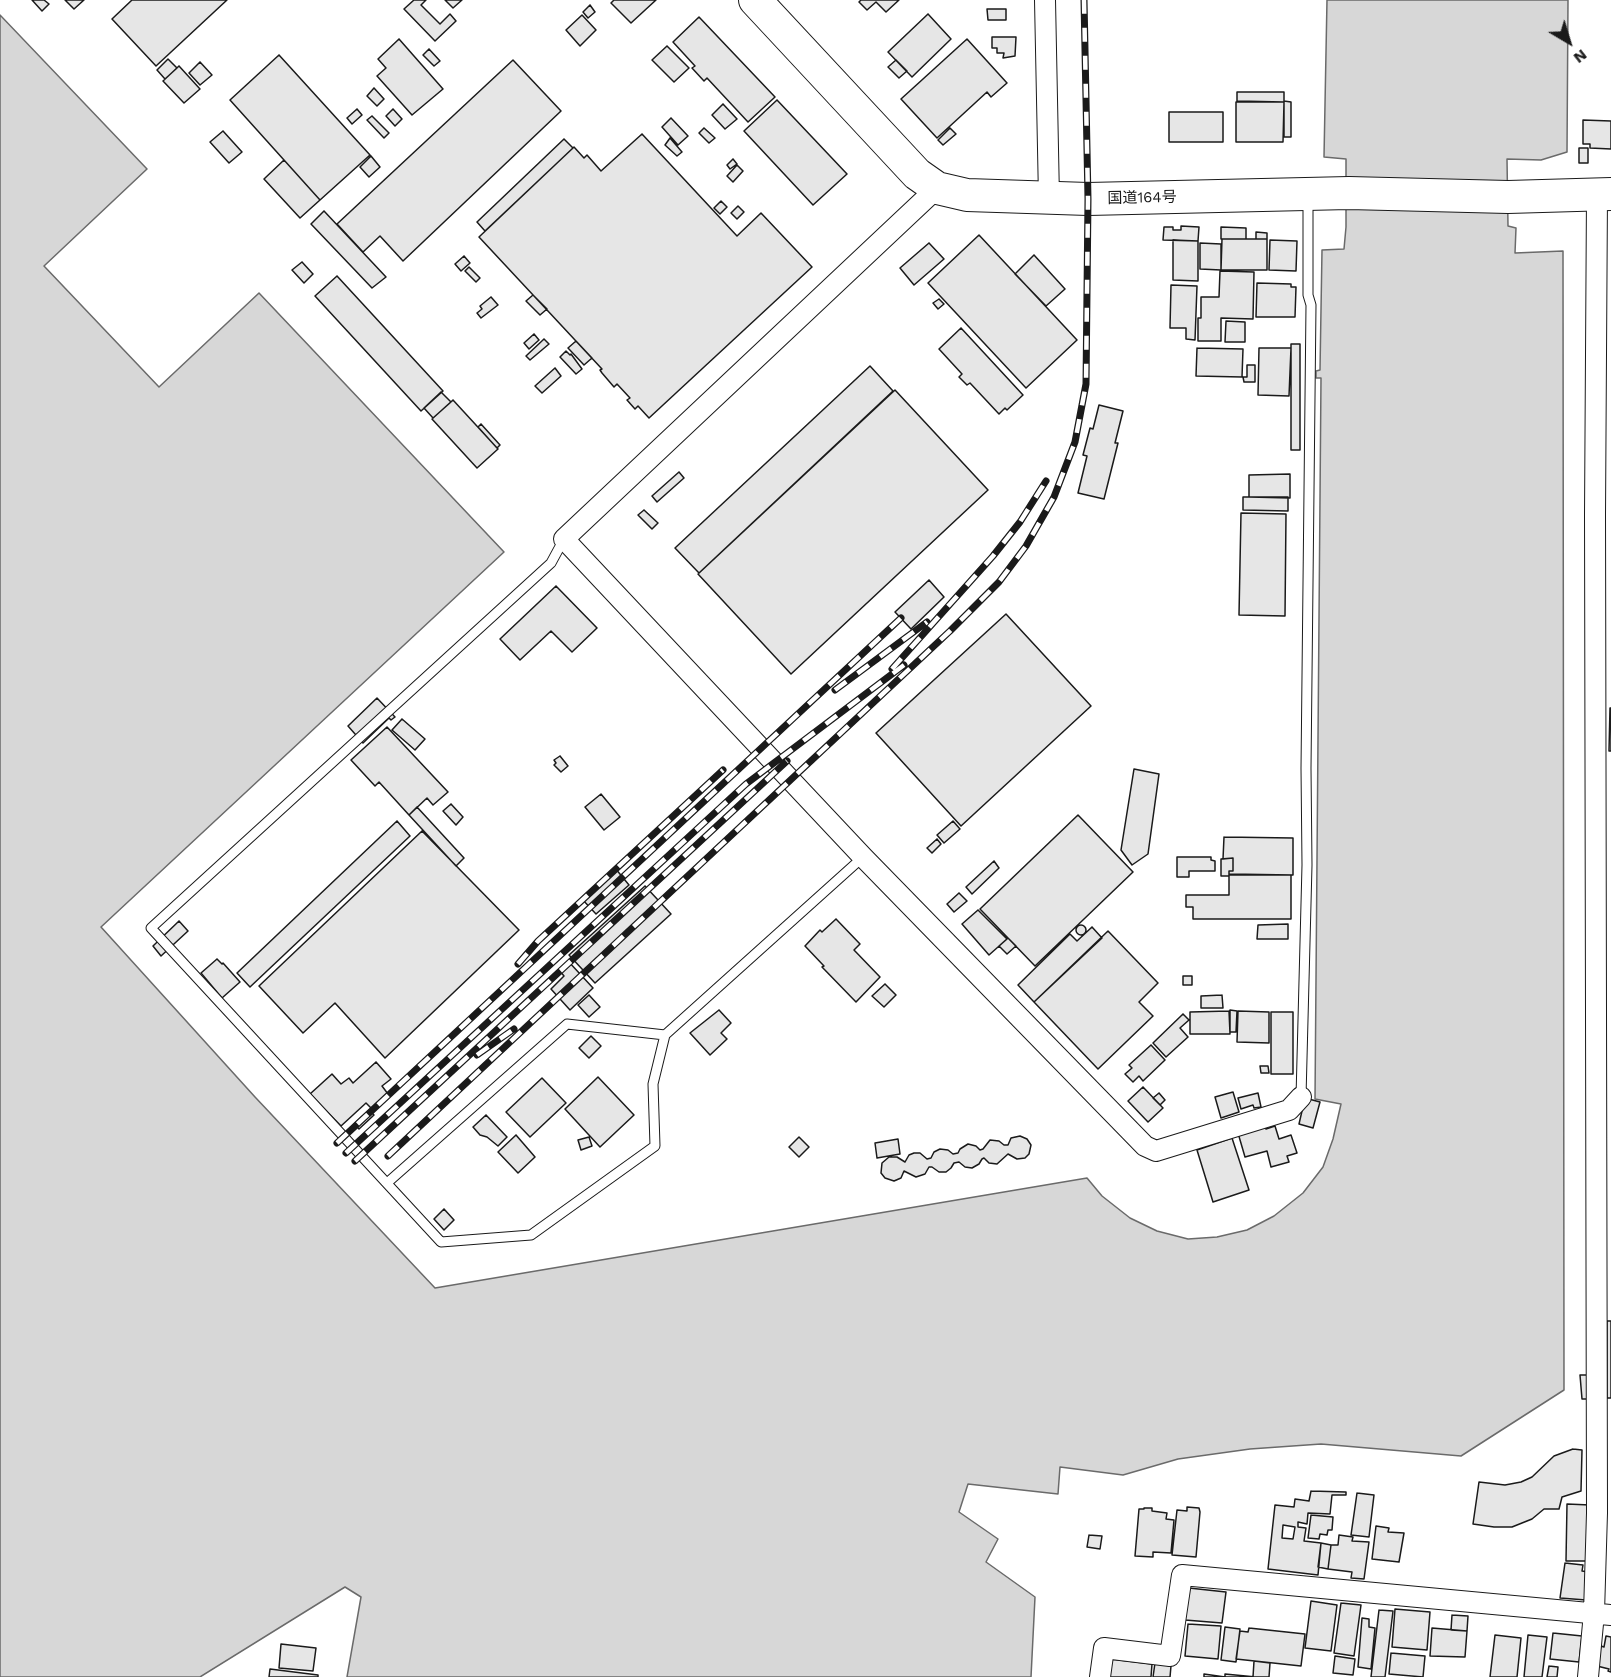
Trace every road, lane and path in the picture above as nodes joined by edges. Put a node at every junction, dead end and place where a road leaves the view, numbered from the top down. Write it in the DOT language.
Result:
graph roads {
  1 [pos="754,0"];
  2 [pos="1045,0"];
  3 [pos="937,188"];
  4 [pos="1604,194"];
  5 [pos="1308,195"];
  6 [pos="1048,198"];
  7 [pos="1603,514"];
  8 [pos="564,539"];
  9 [pos="1604,842"];
  10 [pos="862,857"];
  11 [pos="1604,1025"];
  12 [pos="665,1035"];
  13 [pos="1301,1097"];
  14 [pos="387,1183"];
  15 [pos="1604,1513"];
  16 [pos="1603,1614"];
  17 [pos="1100,1677"];
  18 [pos="1588,1677"];
  1 -- 3 [label="highway, 国道164号"];
  2 -- 6 [label="street"];
  3 -- 6 [label="highway, 国道164号"];
  3 -- 8 [label="street"];
  4 -- 5 [label="highway, 国道164号"];
  4 -- 7 [label="street"];
  5 -- 6 [label="highway, 国道164号"];
  5 -- 13 [label="lane"];
  7 -- 9 [label="street"];
  8 -- 10 [label="street"];
  8 -- 14 [label="lane"];
  9 -- 11 [label="street"];
  10 -- 12 [label="lane"];
  10 -- 13 [label="street"];
  11 -- 15 [label="street"];
  12 -- 14 [label="lane"];
  12 -- 14 [label="lane"];
  15 -- 16 [label="street"];
  16 -- 17 [label="street"];
  16 -- 18 [label="street"];
}
